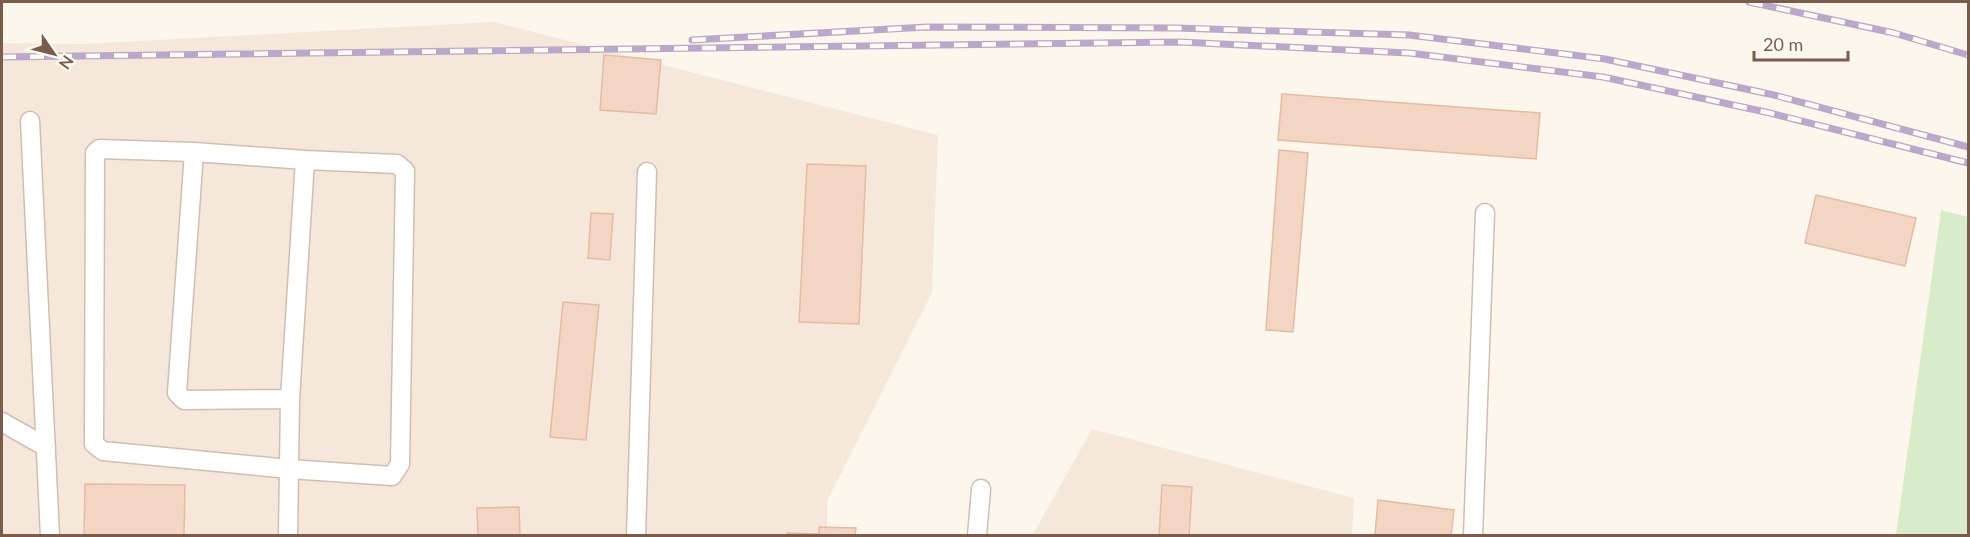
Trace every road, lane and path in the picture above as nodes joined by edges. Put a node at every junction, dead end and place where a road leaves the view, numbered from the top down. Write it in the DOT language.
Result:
graph roads {
  1 [pos="30,121"];
  2 [pos="195,152"];
  3 [pos="305,160"];
  4 [pos="647,172"];
  5 [pos="1485,213"];
  6 [pos="290,399"];
  7 [pos="2,422"];
  8 [pos="46,447"];
  9 [pos="289,469"];
  10 [pos="981,489"];
  11 [pos="50,536"];
  12 [pos="288,536"];
  13 [pos="636,536"];
  14 [pos="977,536"];
  15 [pos="1473,536"];
  1 -- 8 [label="lane"];
  2 -- 3 [label="lane"];
  2 -- 6 [label="lane"];
  2 -- 9 [label="lane"];
  3 -- 6 [label="lane"];
  3 -- 9 [label="lane"];
  4 -- 13 [label="lane"];
  5 -- 15 [label="lane"];
  6 -- 9 [label="lane"];
  7 -- 8 [label="lane"];
  8 -- 11 [label="lane"];
  9 -- 12 [label="lane"];
  10 -- 14 [label="lane"];
}
